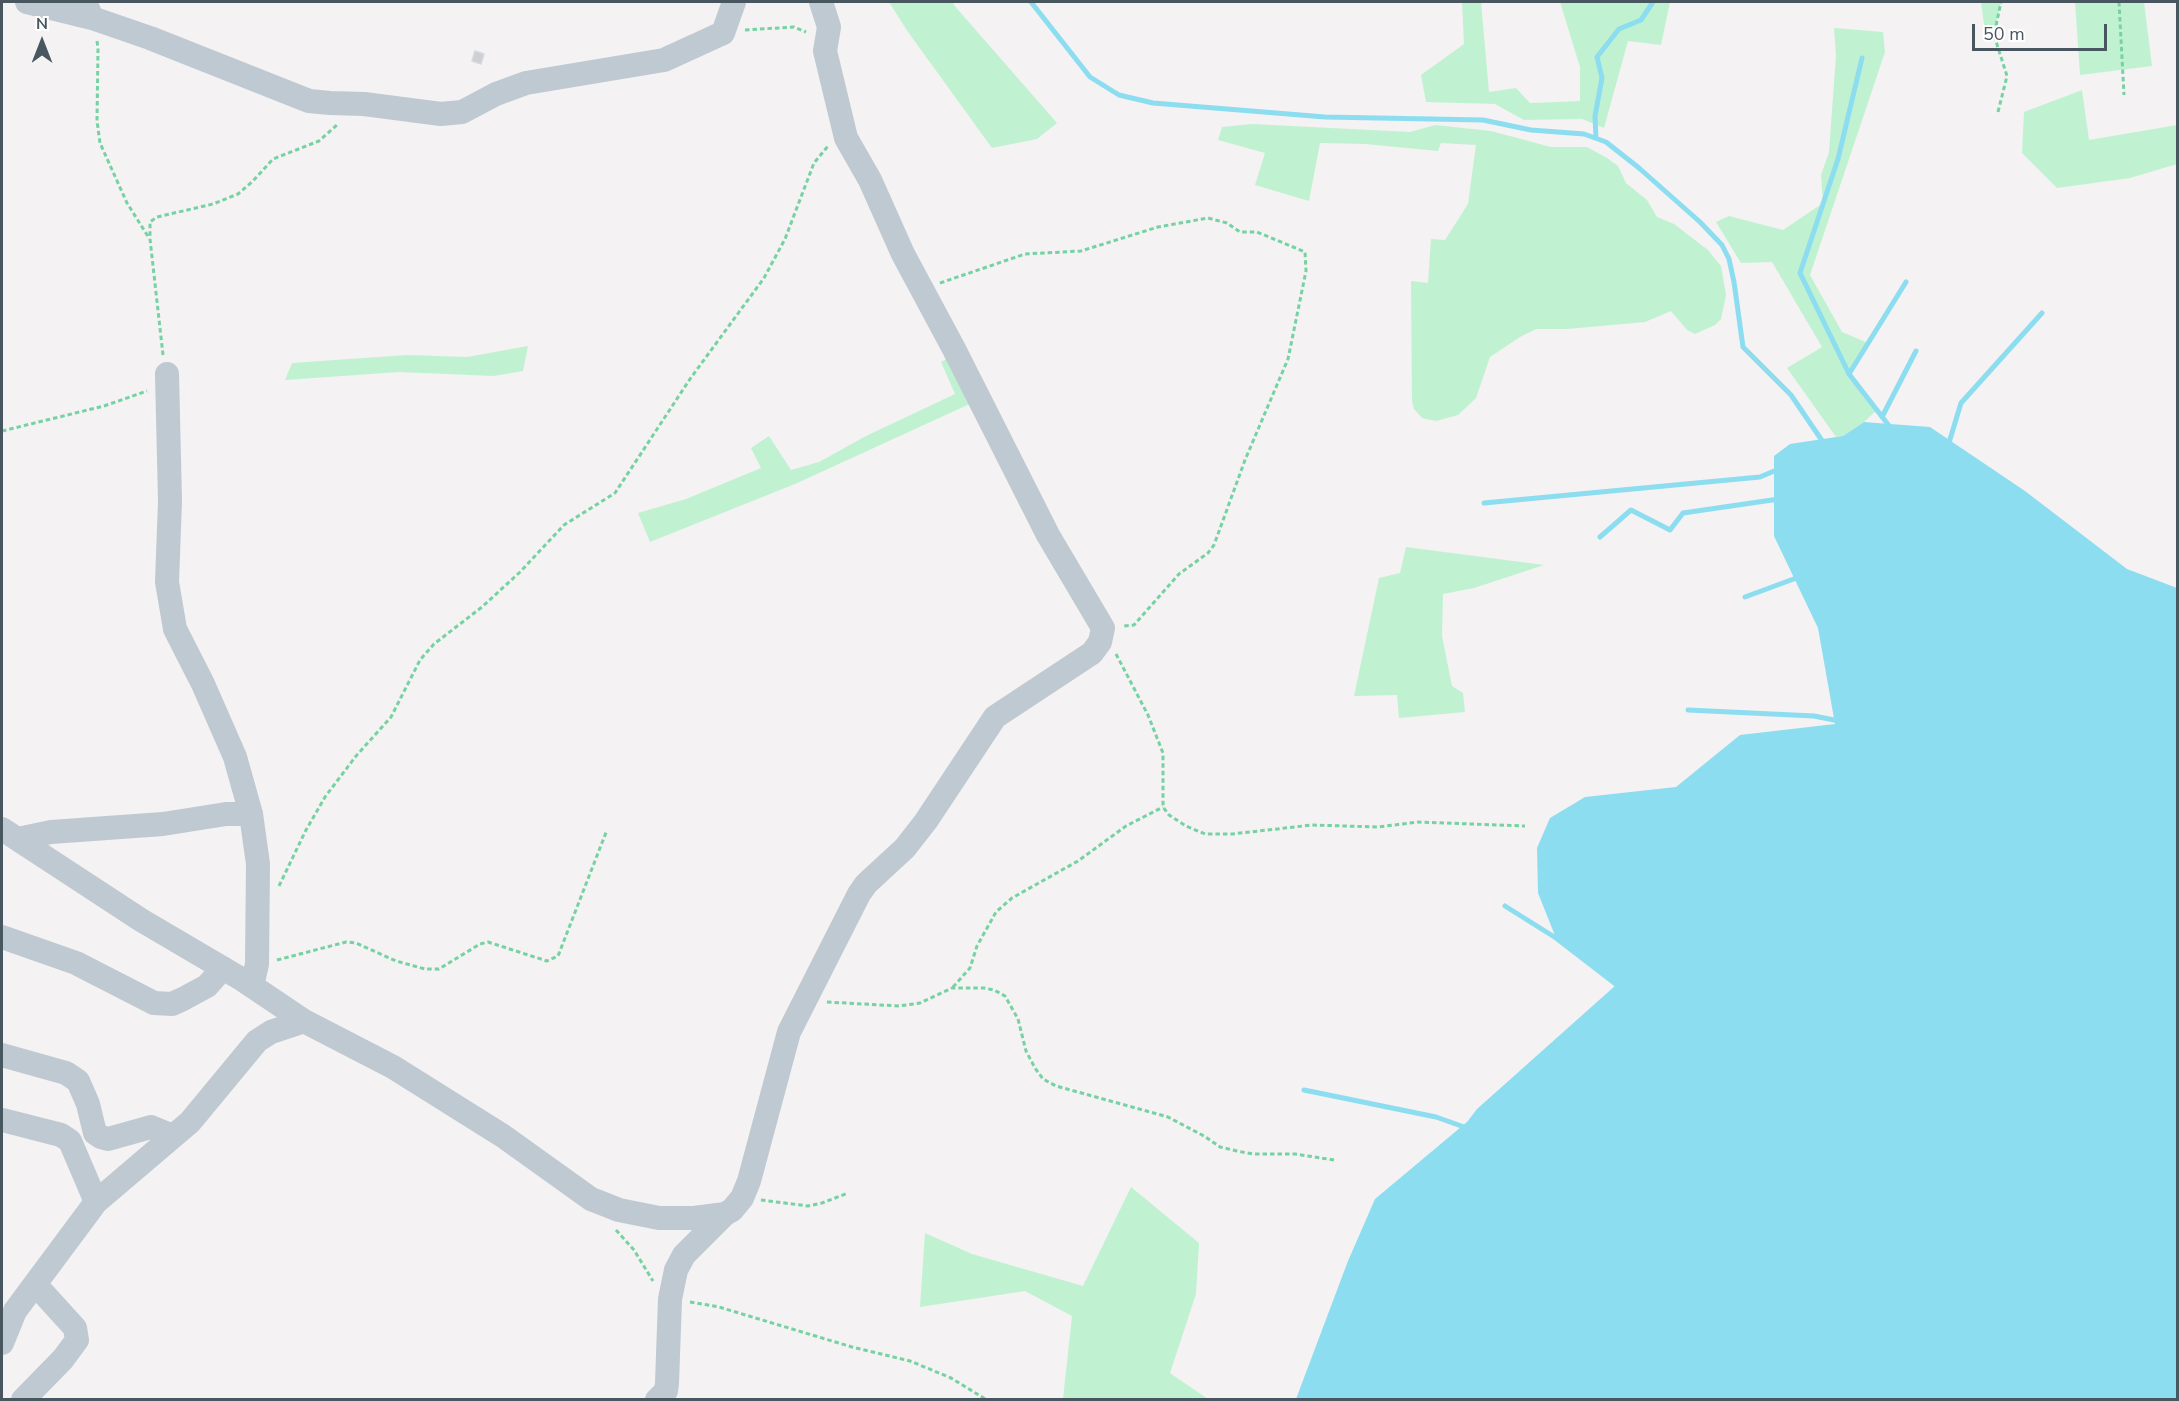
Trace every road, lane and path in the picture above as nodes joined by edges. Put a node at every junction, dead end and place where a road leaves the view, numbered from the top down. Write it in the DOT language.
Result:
graph roads {
  1 [pos="27,2"];
  2 [pos="734,2"];
  3 [pos="821,2"];
  4 [pos="2001,2"];
  5 [pos="2120,2"];
  6 [pos="88,10"];
  7 [pos="723,33"];
  8 [pos="825,51"];
  9 [pos="2124,95"];
  10 [pos="364,104"];
  11 [pos="1998,112"];
  12 [pos="842,129"];
  13 [pos="150,239"];
  14 [pos="921,290"];
  15 [pos="167,374"];
  16 [pos="2,431"];
  17 [pos="1103,628"];
  18 [pos="1163,807"];
  19 [pos="251,813"];
  20 [pos="1525,826"];
  21 [pos="607,830"];
  22 [pos="10,834"];
  23 [pos="277,889"];
  24 [pos="2,937"];
  25 [pos="223,968"];
  26 [pos="254,975"];
  27 [pos="952,988"];
  28 [pos="804,1001"];
  29 [pos="304,1022"];
  30 [pos="2,1055"];
  31 [pos="2,1120"];
  32 [pos="173,1136"];
  33 [pos="1334,1160"];
  34 [pos="848,1193"];
  35 [pos="96,1202"];
  36 [pos="733,1206"];
  37 [pos="35,1284"];
  38 [pos="818,1335"];
  39 [pos="2,1343"];
  40 [pos="23,1400"];
  41 [pos="657,1400"];
  42 [pos="987,1400"];
  1 -- 6 [label="street"];
  2 -- 7 [label="street"];
  3 -- 8 [label="street"];
  4 -- 11 [label="path"];
  5 -- 9 [label="path"];
  6 -- 10 [label="street"];
  6 -- 13 [label="path"];
  7 -- 8 [label="path"];
  7 -- 10 [label="street"];
  8 -- 12 [label="street"];
  10 -- 13 [label="path"];
  12 -- 14 [label="street"];
  12 -- 23 [label="path"];
  13 -- 15 [label="path"];
  14 -- 17 [label="street"];
  14 -- 17 [label="path"];
  15 -- 16 [label="path"];
  15 -- 19 [label="street"];
  17 -- 18 [label="path"];
  17 -- 28 [label="street"];
  18 -- 20 [label="path"];
  18 -- 27 [label="path"];
  19 -- 22 [label="street"];
  19 -- 26 [label="street"];
  21 -- 26 [label="path"];
  22 -- 25 [label="street"];
  24 -- 25 [label="street"];
  25 -- 26 [label="street"];
  26 -- 29 [label="street"];
  27 -- 28 [label="path"];
  27 -- 33 [label="path"];
  28 -- 36 [label="street"];
  29 -- 32 [label="street"];
  29 -- 36 [label="street"];
  30 -- 32 [label="street"];
  31 -- 35 [label="street"];
  32 -- 35 [label="street"];
  34 -- 36 [label="path"];
  35 -- 37 [label="street"];
  36 -- 41 [label="street"];
  37 -- 39 [label="street"];
  37 -- 40 [label="street"];
  38 -- 42 [label="path"];
}
